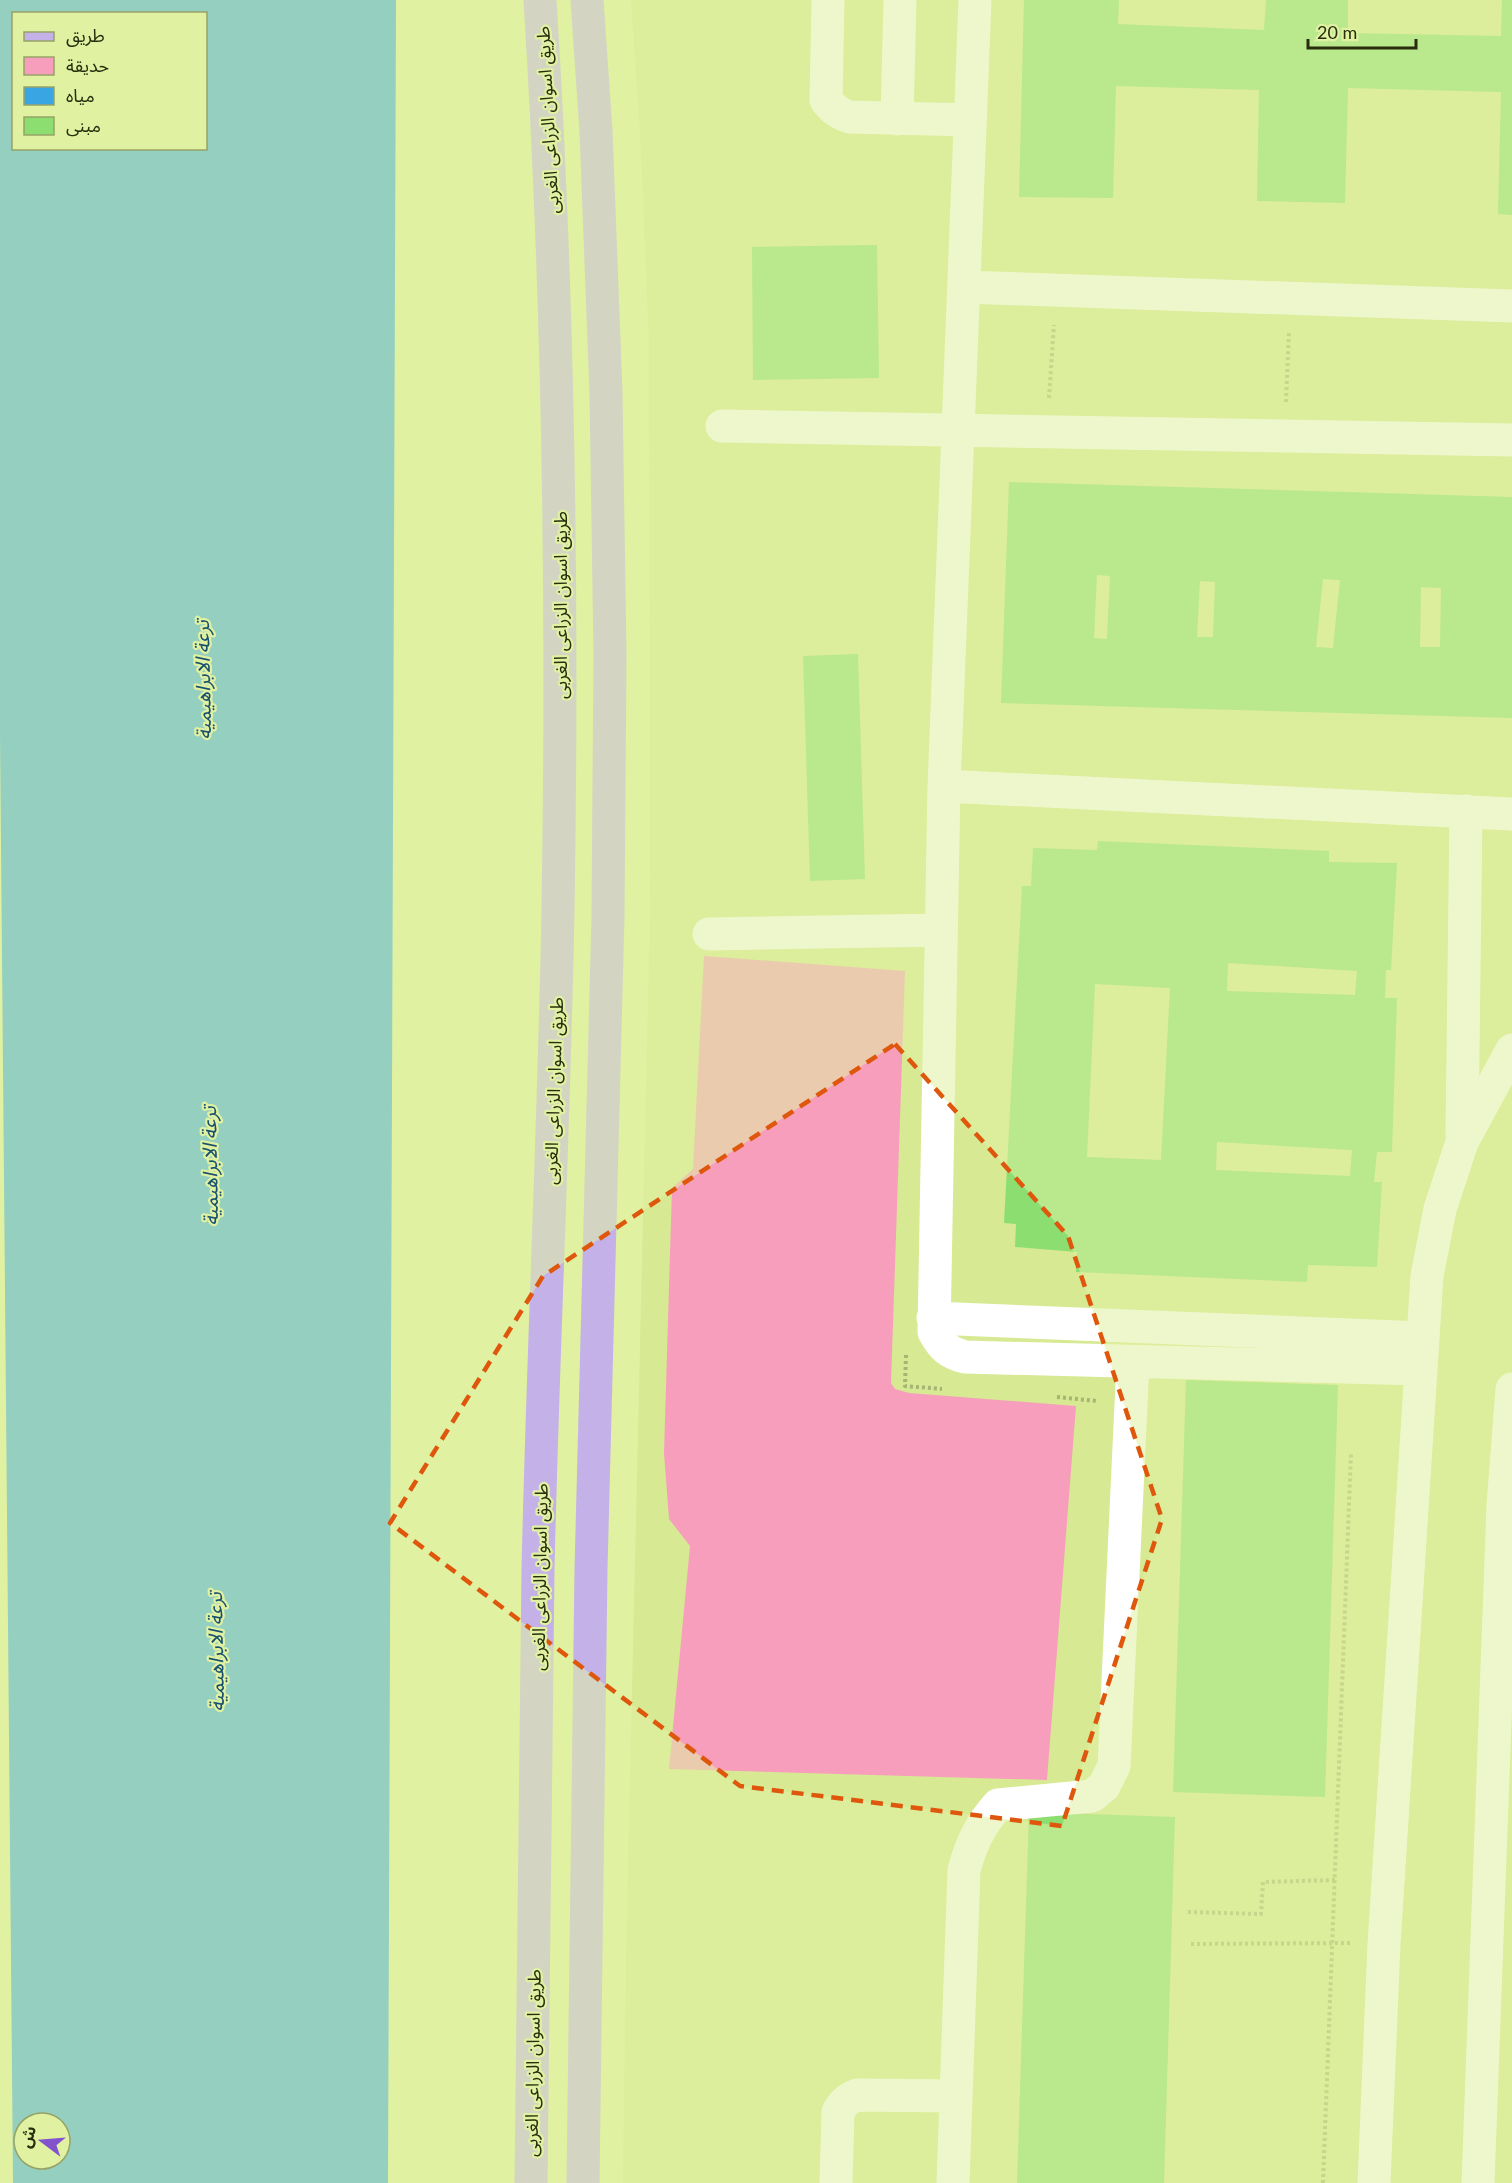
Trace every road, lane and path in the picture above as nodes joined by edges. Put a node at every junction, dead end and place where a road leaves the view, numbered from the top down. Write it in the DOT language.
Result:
graph roads {
  1 [pos="540,0"];
  2 [pos="588,0"];
  3 [pos="828,0"];
  4 [pos="900,0"];
  5 [pos="975,0"];
  6 [pos="897,119"];
  7 [pos="970,120"];
  8 [pos="964,287"];
  9 [pos="1056,290"];
  10 [pos="1291,298"];
  11 [pos="1512,306"];
  12 [pos="722,426"];
  13 [pos="958,430"];
  14 [pos="1047,432"];
  15 [pos="1285,436"];
  16 [pos="1512,440"];
  17 [pos="944,786"];
  18 [pos="1466,811"];
  19 [pos="1512,814"];
  20 [pos="941,930"];
  21 [pos="709,934"];
  22 [pos="1512,1050"];
  23 [pos="1462,1142"];
  24 [pos="933,1318"];
  25 [pos="1421,1354"];
  26 [pos="1133,1362"];
  27 [pos="1512,1389"];
  28 [pos="1351,1453"];
  29 [pos="1508,1505"];
  30 [pos="1335,1880"];
  31 [pos="1188,1912"];
  32 [pos="1331,1942"];
  33 [pos="1352,1943"];
  34 [pos="1191,1944"];
  35 [pos="956,2096"];
  36 [pos="531,2183"];
  37 [pos="583,2183"];
  38 [pos="836,2183"];
  39 [pos="953,2183"];
  40 [pos="1323,2183"];
  41 [pos="1374,2183"];
  42 [pos="1478,2183"];
  1 -- 36 [label="main road, طريق اسوان الزراعى الغربى"];
  2 -- 37 [label="main road"];
  3 -- 6 [label="lane"];
  4 -- 6 [label="lane"];
  5 -- 7 [label="lane"];
  6 -- 7 [label="lane"];
  7 -- 8 [label="lane"];
  8 -- 9 [label="lane"];
  8 -- 13 [label="lane"];
  9 -- 10 [label="lane"];
  9 -- 14 [label="path"];
  10 -- 11 [label="lane"];
  10 -- 15 [label="path"];
  12 -- 13 [label="lane"];
  13 -- 14 [label="lane"];
  13 -- 17 [label="lane"];
  14 -- 15 [label="lane"];
  15 -- 16 [label="lane"];
  17 -- 18 [label="lane"];
  17 -- 20 [label="lane"];
  18 -- 19 [label="lane"];
  18 -- 23 [label="lane"];
  20 -- 21 [label="lane"];
  20 -- 24 [label="lane"];
  22 -- 23 [label="lane"];
  23 -- 25 [label="lane"];
  24 -- 25 [label="lane"];
  24 -- 26 [label="lane"];
  25 -- 26 [label="lane"];
  25 -- 41 [label="lane"];
  26 -- 35 [label="lane"];
  27 -- 29 [label="lane"];
  28 -- 30 [label="path"];
  29 -- 42 [label="lane"];
  30 -- 31 [label="path"];
  30 -- 32 [label="path"];
  32 -- 33 [label="path"];
  32 -- 34 [label="path"];
  32 -- 40 [label="path"];
  35 -- 38 [label="lane"];
  35 -- 39 [label="lane"];
}
